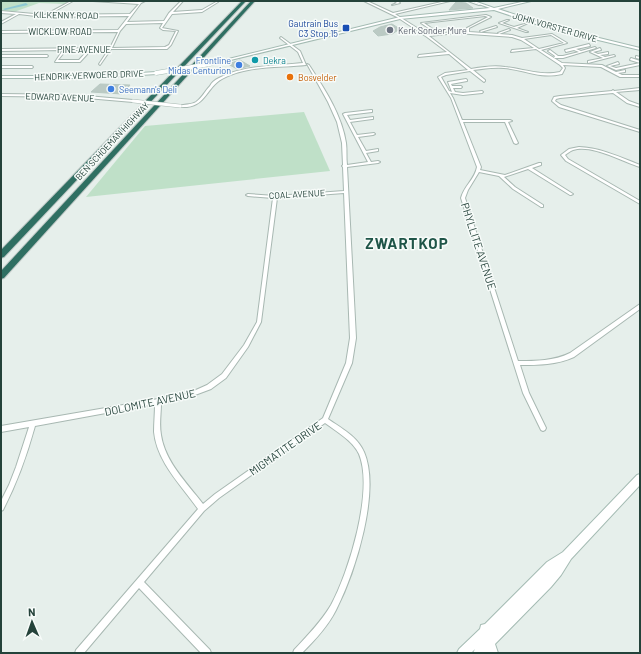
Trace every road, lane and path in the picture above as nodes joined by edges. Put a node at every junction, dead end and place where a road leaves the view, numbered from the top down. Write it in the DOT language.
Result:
graph roads {
  1 [pos="94,1"];
  2 [pos="144,1"];
  3 [pos="182,1"];
  4 [pos="244,1"];
  5 [pos="253,1"];
  6 [pos="365,1"];
  7 [pos="376,1"];
  8 [pos="395,1"];
  9 [pos="449,1"];
  10 [pos="470,1"];
  11 [pos="530,1"];
  12 [pos="71,2"];
  13 [pos="217,2"];
  14 [pos="523,2"];
  15 [pos="140,3"];
  16 [pos="369,3"];
  17 [pos="481,3"];
  18 [pos="393,5"];
  19 [pos="496,7"];
  20 [pos="488,8"];
  21 [pos="500,8"];
  22 [pos="492,9"];
  23 [pos="508,10"];
  24 [pos="1,12"];
  25 [pos="170,13"];
  26 [pos="18,14"];
  27 [pos="393,14"];
  28 [pos="44,16"];
  29 [pos="131,16"];
  30 [pos="399,18"];
  31 [pos="508,20"];
  32 [pos="164,22"];
  33 [pos="1,23"];
  34 [pos="126,23"];
  35 [pos="515,23"];
  36 [pos="526,23"];
  37 [pos="508,26"];
  38 [pos="496,27"];
  39 [pos="514,28"];
  40 [pos="503,29"];
  41 [pos="472,30"];
  42 [pos="509,30"];
  43 [pos="119,31"];
  44 [pos="463,31"];
  45 [pos="468,31"];
  46 [pos="1,32"];
  47 [pos="435,32"];
  48 [pos="494,32"];
  49 [pos="484,33"];
  50 [pos="439,34"];
  51 [pos="428,36"];
  52 [pos="512,36"];
  53 [pos="522,39"];
  54 [pos="288,43"];
  55 [pos="572,45"];
  56 [pos="589,45"];
  57 [pos="640,45"];
  58 [pos="579,48"];
  59 [pos="595,48"];
  60 [pos="65,49"];
  61 [pos="90,49"];
  62 [pos="110,49"];
  63 [pos="538,49"];
  64 [pos="574,49"];
  65 [pos="600,49"];
  66 [pos="640,49"];
  67 [pos="1,50"];
  68 [pos="7,50"];
  69 [pos="512,51"];
  70 [pos="549,51"];
  71 [pos="566,51"];
  72 [pos="581,52"];
  73 [pos="607,52"];
  74 [pos="449,53"];
  75 [pos="597,55"];
  76 [pos="1,56"];
  77 [pos="47,56"];
  78 [pos="419,56"];
  79 [pos="614,56"];
  80 [pos="557,57"];
  81 [pos="552,58"];
  82 [pos="605,58"];
  83 [pos="631,59"];
  84 [pos="578,62"];
  85 [pos="210,63"];
  86 [pos="618,63"];
  87 [pos="640,63"];
  88 [pos="100,64"];
  89 [pos="561,64"];
  90 [pos="590,64"];
  91 [pos="306,65"];
  92 [pos="608,66"];
  93 [pos="1,67"];
  94 [pos="32,67"];
  95 [pos="471,70"];
  96 [pos="624,71"];
  97 [pos="615,73"];
  98 [pos="631,73"];
  99 [pos="1,76"];
  100 [pos="639,76"];
  101 [pos="466,80"];
  102 [pos="484,81"];
  103 [pos="451,87"];
  104 [pos="461,87"];
  105 [pos="640,89"];
  106 [pos="451,92"];
  107 [pos="482,92"];
  108 [pos="613,92"];
  109 [pos="1,95"];
  110 [pos="640,106"];
  111 [pos="371,111"];
  112 [pos="372,118"];
  113 [pos="348,121"];
  114 [pos="461,121"];
  115 [pos="506,121"];
  116 [pos="510,121"];
  117 [pos="640,131"];
  118 [pos="374,134"];
  119 [pos="356,136"];
  120 [pos="516,143"];
  121 [pos="377,150"];
  122 [pos="365,152"];
  123 [pos="378,162"];
  124 [pos="370,163"];
  125 [pos="540,164"];
  126 [pos="344,166"];
  127 [pos="640,166"];
  128 [pos="529,168"];
  129 [pos="478,171"];
  130 [pos="501,176"];
  131 [pos="345,192"];
  132 [pos="571,194"];
  133 [pos="248,195"];
  134 [pos="275,197"];
  135 [pos="640,203"];
  136 [pos="542,206"];
  137 [pos="1,255"];
  138 [pos="1,276"];
  139 [pos="640,306"];
  140 [pos="517,363"];
  141 [pos="158,402"];
  142 [pos="325,420"];
  143 [pos="32,425"];
  144 [pos="543,428"];
  145 [pos="1,429"];
  146 [pos="640,478"];
  147 [pos="1,508"];
  148 [pos="202,509"];
  149 [pos="567,555"];
  150 [pos="139,582"];
  151 [pos="486,629"];
  152 [pos="491,648"];
  153 [pos="79,653"];
  154 [pos="207,653"];
  155 [pos="297,653"];
  156 [pos="463,653"];
  157 [pos="479,653"];
  1 -- 15 [label="street"];
  2 -- 15 [label="street"];
  3 -- 25 [label="street"];
  4 -- 137 [label="highway, BEN SCHOEMAN HIGHWAY"];
  5 -- 138 [label="highway, BEN SCHOEMAN HIGHWAY"];
  6 -- 16 [label="street"];
  7 -- 16 [label="street"];
  8 -- 18 [label="street"];
  9 -- 27 [label="street"];
  10 -- 17 [label="main road, JOHN VORSTER DRIVE"];
  11 -- 14 [label="main road, HENDRIK VERWOERD DRIVE"];
  12 -- 28 [label="street"];
  13 -- 25 [label="street"];
  14 -- 19 [label="main road, HENDRIK VERWOERD DRIVE"];
  14 -- 21 [label="main road, HENDRIK VERWOERD DRIVE"];
  14 -- 23 [label="main road"];
  15 -- 29 [label="street"];
  16 -- 27 [label="street"];
  17 -- 19 [label="main road, JOHN VORSTER DRIVE"];
  17 -- 20 [label="main road, JOHN VORSTER DRIVE"];
  19 -- 20 [label="main road, HENDRIK VERWOERD DRIVE"];
  19 -- 21 [label="main road, JOHN VORSTER DRIVE"];
  20 -- 22 [label="main road, JOHN VORSTER DRIVE"];
  20 -- 30 [label="main road, HENDRIK VERWOERD DRIVE"];
  21 -- 22 [label="main road, HENDRIK VERWOERD DRIVE"];
  21 -- 23 [label="main road, JOHN VORSTER DRIVE"];
  22 -- 30 [label="main road, HENDRIK VERWOERD DRIVE"];
  22 -- 66 [label="main road, JOHN VORSTER DRIVE"];
  23 -- 57 [label="main road, JOHN VORSTER DRIVE"];
  24 -- 26 [label="street, KILKENNY ROAD"];
  25 -- 32 [label="street"];
  26 -- 28 [label="street, KILKENNY ROAD"];
  26 -- 33 [label="street"];
  27 -- 30 [label="street"];
  28 -- 29 [label="street, KILKENNY ROAD"];
  29 -- 34 [label="street"];
  30 -- 51 [label="street"];
  30 -- 54 [label="main road, HENDRIK VERWOERD DRIVE"];
  30 -- 54 [label="main road, HENDRIK VERWOERD DRIVE"];
  31 -- 37 [label="street"];
  32 -- 34 [label="street"];
  32 -- 62 [label="street, PINE AVENUE"];
  34 -- 43 [label="street"];
  35 -- 37 [label="street"];
  36 -- 39 [label="street"];
  37 -- 39 [label="street"];
  38 -- 49 [label="street"];
  39 -- 52 [label="street"];
  40 -- 48 [label="street"];
  41 -- 49 [label="street"];
  42 -- 48 [label="street"];
  43 -- 46 [label="street, WICKLOW ROAD"];
  43 -- 62 [label="street"];
  44 -- 45 [label="street"];
  44 -- 47 [label="street"];
  44 -- 50 [label="street"];
  45 -- 47 [label="street"];
  45 -- 49 [label="street"];
  47 -- 50 [label="street"];
  48 -- 49 [label="street"];
  49 -- 52 [label="street"];
  50 -- 51 [label="street"];
  51 -- 74 [label="street"];
  52 -- 53 [label="street"];
  53 -- 63 [label="street"];
  53 -- 63 [label="street"];
  54 -- 85 [label="main road, HENDRIK VERWOERD DRIVE"];
  54 -- 85 [label="main road, HENDRIK VERWOERD DRIVE"];
  54 -- 91 [label="street, MIGMATITE DRIVE"];
  55 -- 58 [label="street"];
  56 -- 58 [label="street"];
  58 -- 64 [label="street"];
  59 -- 72 [label="street"];
  60 -- 61 [label="street, PINE AVENUE"];
  60 -- 61 [label="street"];
  60 -- 68 [label="street, PINE AVENUE"];
  61 -- 62 [label="street, PINE AVENUE"];
  62 -- 88 [label="street"];
  63 -- 69 [label="street"];
  63 -- 81 [label="street"];
  64 -- 71 [label="street"];
  64 -- 72 [label="street"];
  65 -- 75 [label="street"];
  67 -- 68 [label="street, PINE AVENUE"];
  68 -- 76 [label="street"];
  70 -- 80 [label="street"];
  72 -- 80 [label="street"];
  73 -- 75 [label="street"];
  74 -- 78 [label="street"];
  74 -- 95 [label="street"];
  75 -- 82 [label="street"];
  76 -- 77 [label="street"];
  79 -- 82 [label="street"];
  80 -- 81 [label="street"];
  81 -- 89 [label="street"];
  82 -- 90 [label="street"];
  83 -- 87 [label="street"];
  84 -- 90 [label="street"];
  85 -- 99 [label="main road, HENDRIK VERWOERD DRIVE, bridge"];
  86 -- 92 [label="street"];
  87 -- 92 [label="street"];
  89 -- 90 [label="street"];
  89 -- 95 [label="street"];
  90 -- 92 [label="street"];
  90 -- 97 [label="street"];
  91 -- 109 [label="street, EDWARD AVENUE, bridge"];
  91 -- 126 [label="street, MIGMATITE DRIVE"];
  93 -- 94 [label="street"];
  95 -- 102 [label="street"];
  95 -- 106 [label="street"];
  96 -- 97 [label="street"];
  97 -- 100 [label="street"];
  98 -- 100 [label="street"];
  101 -- 103 [label="street"];
  103 -- 104 [label="street"];
  103 -- 106 [label="street"];
  105 -- 108 [label="street"];
  106 -- 107 [label="street"];
  106 -- 114 [label="street"];
  108 -- 110 [label="street"];
  108 -- 117 [label="street"];
  111 -- 113 [label="street"];
  112 -- 113 [label="street"];
  113 -- 119 [label="street"];
  114 -- 115 [label="street"];
  114 -- 129 [label="street"];
  115 -- 116 [label="street"];
  115 -- 120 [label="street"];
  118 -- 119 [label="street"];
  119 -- 122 [label="street"];
  121 -- 122 [label="street"];
  122 -- 124 [label="street"];
  123 -- 124 [label="street"];
  124 -- 126 [label="street"];
  125 -- 128 [label="street"];
  126 -- 131 [label="street, MIGMATITE DRIVE"];
  127 -- 135 [label="street"];
  128 -- 130 [label="street"];
  128 -- 132 [label="street"];
  129 -- 130 [label="street"];
  129 -- 140 [label="street, PHYLLITE AVENUE"];
  130 -- 136 [label="street"];
  131 -- 134 [label="street, COAL AVENUE"];
  131 -- 142 [label="street, MIGMATITE DRIVE"];
  133 -- 134 [label="street, COAL AVENUE"];
  134 -- 141 [label="street, DOLOMITE AVENUE"];
  139 -- 140 [label="street"];
  140 -- 144 [label="street, PHYLLITE AVENUE"];
  141 -- 143 [label="street, DOLOMITE AVENUE"];
  141 -- 148 [label="street"];
  142 -- 148 [label="street, MIGMATITE DRIVE"];
  142 -- 155 [label="street"];
  143 -- 145 [label="street, DOLOMITE AVENUE"];
  143 -- 147 [label="street"];
  146 -- 149 [label="main road"];
  148 -- 150 [label="street, MIGMATITE DRIVE"];
  149 -- 151 [label="main road"];
  149 -- 152 [label="main road"];
  150 -- 153 [label="street, MIGMATITE DRIVE"];
  150 -- 154 [label="street"];
  151 -- 152 [label="main road"];
  151 -- 156 [label="main road"];
  152 -- 157 [label="main road"];
}
